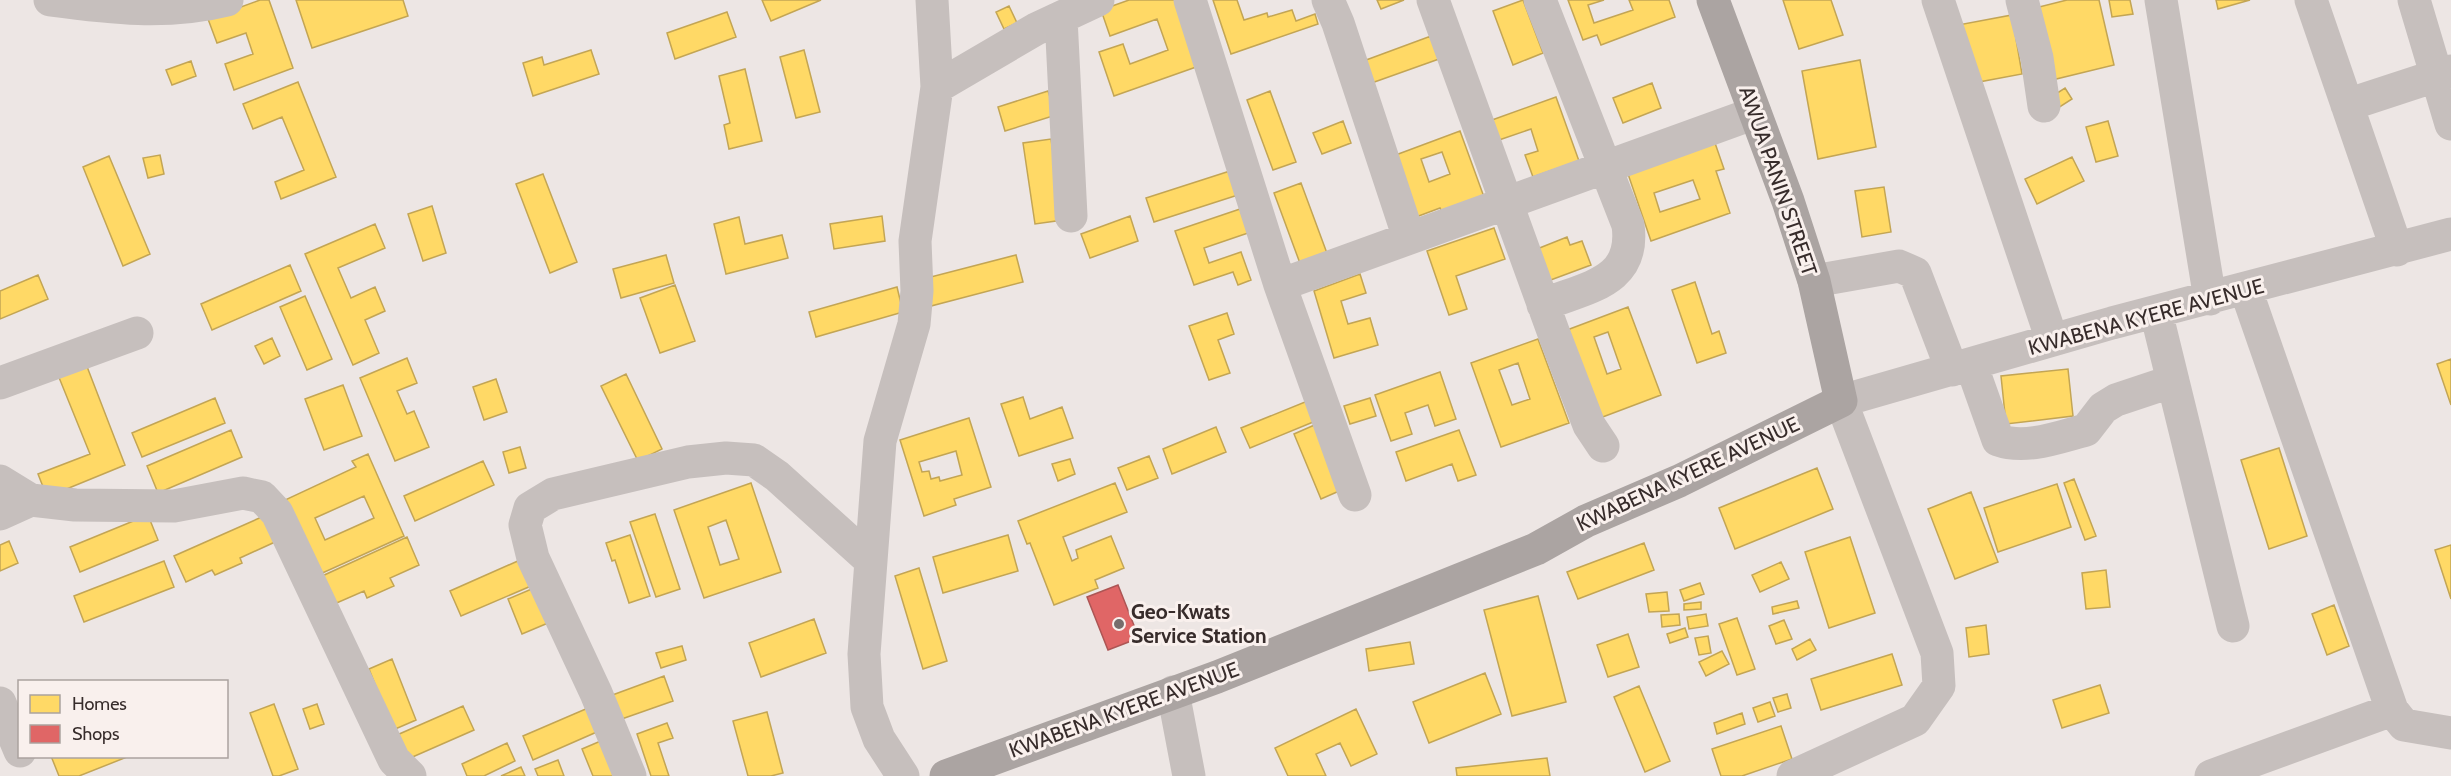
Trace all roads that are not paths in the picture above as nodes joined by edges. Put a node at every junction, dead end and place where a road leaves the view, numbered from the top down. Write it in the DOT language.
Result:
graph roads {
  1 [pos="50,0"];
  2 [pos="227,0"];
  3 [pos="932,0"];
  4 [pos="1098,0"];
  5 [pos="1190,0"];
  6 [pos="1328,0"];
  7 [pos="1433,0"];
  8 [pos="1540,0"];
  9 [pos="1713,0"];
  10 [pos="1938,0"];
  11 [pos="2022,0"];
  12 [pos="2161,0"];
  13 [pos="2311,0"];
  14 [pos="2414,0"];
  15 [pos="1061,18"];
  16 [pos="2444,73"];
  17 [pos="937,87"];
  18 [pos="2347,105"];
  19 [pos="2044,106"];
  20 [pos="1755,112"];
  21 [pos="2451,124"];
  22 [pos="1605,168"];
  23 [pos="1507,204"];
  24 [pos="1071,216"];
  25 [pos="2450,236"];
  26 [pos="1409,238"];
  27 [pos="2397,250"];
  28 [pos="1814,281"];
  29 [pos="1280,285"];
  30 [pos="2246,290"];
  31 [pos="2210,299"];
  32 [pos="1543,305"];
  33 [pos="2157,312"];
  34 [pos="137,333"];
  35 [pos="2052,340"];
  36 [pos="1961,367"];
  37 [pos="2173,381"];
  38 [pos="0,383"];
  39 [pos="1841,401"];
  40 [pos="1603,446"];
  41 [pos="0,481"];
  42 [pos="1355,495"];
  43 [pos="31,500"];
  44 [pos="0,514"];
  45 [pos="870,560"];
  46 [pos="2233,626"];
  47 [pos="1173,692"];
  48 [pos="0,703"];
  49 [pos="2392,710"];
  50 [pos="2451,733"];
  51 [pos="18,746"];
  52 [pos="22,758"];
  53 [pos="2231,773"];
  54 [pos="28,776"];
  55 [pos="410,776"];
  56 [pos="630,776"];
  57 [pos="903,776"];
  58 [pos="946,776"];
  59 [pos="1189,776"];
  60 [pos="1793,776"];
  1 -- 2 [label="street"];
  3 -- 17 [label="street"];
  4 -- 15 [label="street"];
  5 -- 29 [label="street"];
  6 -- 26 [label="street"];
  7 -- 23 [label="street"];
  8 -- 22 [label="street"];
  9 -- 20 [label="main road, AWUA PANIN STREET"];
  10 -- 35 [label="street"];
  11 -- 19 [label="street"];
  12 -- 31 [label="street"];
  13 -- 18 [label="street"];
  14 -- 16 [label="street"];
  15 -- 17 [label="street"];
  15 -- 24 [label="street"];
  16 -- 18 [label="street"];
  16 -- 21 [label="street"];
  17 -- 45 [label="street"];
  18 -- 27 [label="street"];
  20 -- 22 [label="street"];
  20 -- 28 [label="main road, AWUA PANIN STREET"];
  22 -- 23 [label="street"];
  22 -- 32 [label="street"];
  23 -- 26 [label="street"];
  23 -- 32 [label="street"];
  25 -- 27 [label="street, KWABENA KYERE AVENUE"];
  26 -- 29 [label="street"];
  27 -- 30 [label="street, KWABENA KYERE AVENUE"];
  28 -- 36 [label="street"];
  28 -- 39 [label="main road, AWUA PANIN STREET"];
  29 -- 42 [label="street"];
  30 -- 31 [label="street, KWABENA KYERE AVENUE"];
  30 -- 49 [label="street"];
  31 -- 33 [label="street, KWABENA KYERE AVENUE"];
  32 -- 40 [label="street"];
  33 -- 35 [label="street, KWABENA KYERE AVENUE"];
  33 -- 37 [label="street"];
  34 -- 38 [label="street"];
  35 -- 36 [label="street, KWABENA KYERE AVENUE"];
  36 -- 37 [label="street"];
  36 -- 39 [label="street, KWABENA KYERE AVENUE"];
  37 -- 46 [label="street"];
  39 -- 47 [label="main road, KWABENA KYERE AVENUE"];
  39 -- 60 [label="street"];
  41 -- 43 [label="street"];
  43 -- 44 [label="street"];
  43 -- 55 [label="street"];
  45 -- 56 [label="street"];
  45 -- 57 [label="street"];
  47 -- 58 [label="main road, KWABENA KYERE AVENUE"];
  47 -- 59 [label="street"];
  48 -- 51 [label="street"];
  49 -- 50 [label="street"];
  49 -- 53 [label="street"];
  52 -- 54 [label="street"];
}
